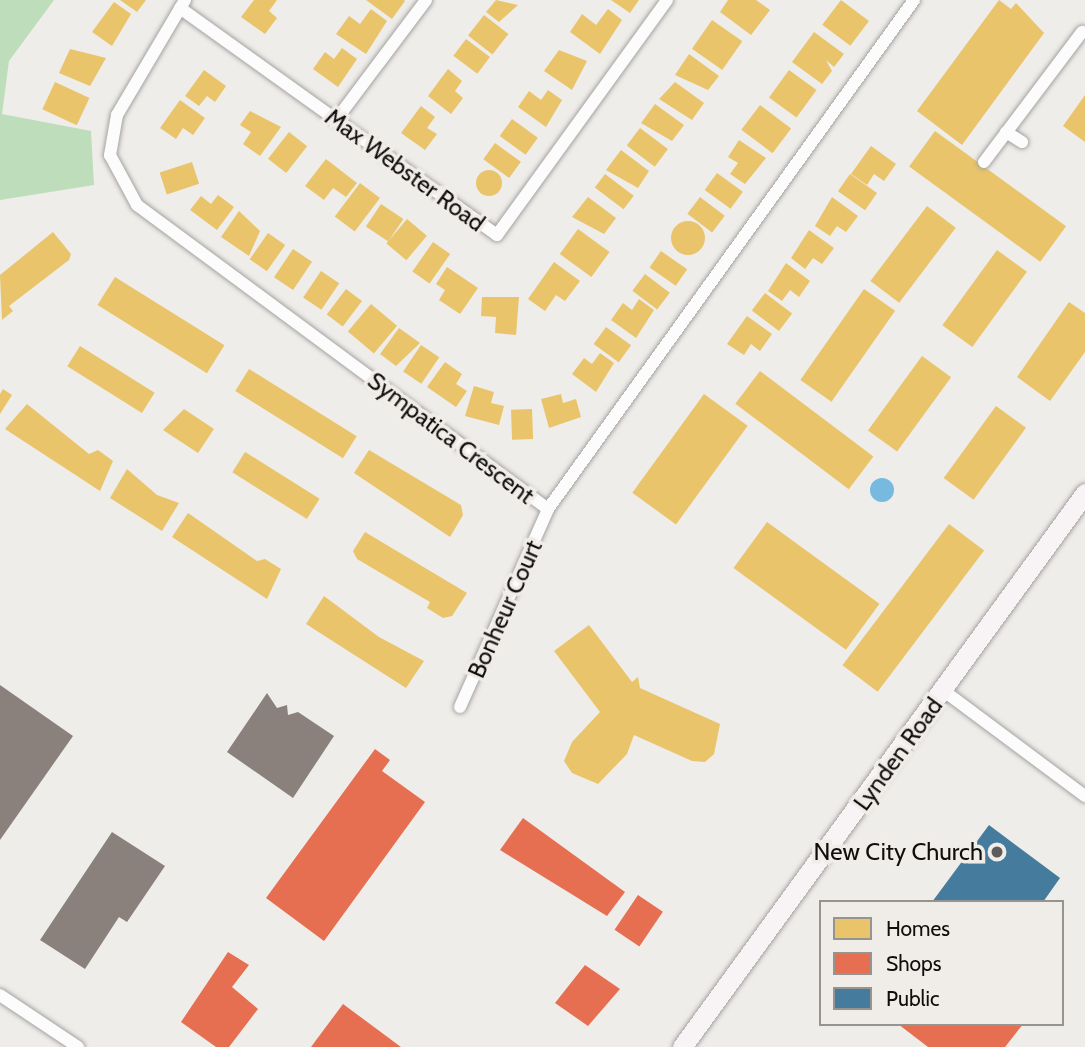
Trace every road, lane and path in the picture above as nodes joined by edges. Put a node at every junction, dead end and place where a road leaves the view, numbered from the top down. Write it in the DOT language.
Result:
graph roads {
  1 [pos="426,0"];
  2 [pos="667,0"];
  3 [pos="914,0"];
  4 [pos="183,4"];
  5 [pos="1082,32"];
  6 [pos="336,120"];
  7 [pos="1006,132"];
  8 [pos="1021,142"];
  9 [pos="984,162"];
  10 [pos="1085,493"];
  11 [pos="548,509"];
  12 [pos="944,691"];
  13 [pos="460,707"];
  14 [pos="1085,796"];
  15 [pos="0,995"];
  16 [pos="78,1047"];
  17 [pos="682,1047"];
  1 -- 6 [label="street"];
  2 -- 6 [label="street, Max Webster Road"];
  3 -- 11 [label="street, Sympatica Crescent"];
  4 -- 6 [label="street, Max Webster Road"];
  4 -- 11 [label="street, Sympatica Crescent"];
  5 -- 7 [label="street"];
  7 -- 8 [label="street"];
  7 -- 9 [label="street"];
  10 -- 12 [label="main road, Lynden Road"];
  11 -- 13 [label="street, Bonheur Court"];
  12 -- 14 [label="street"];
  12 -- 17 [label="main road, Lynden Road"];
  15 -- 16 [label="street"];
}
